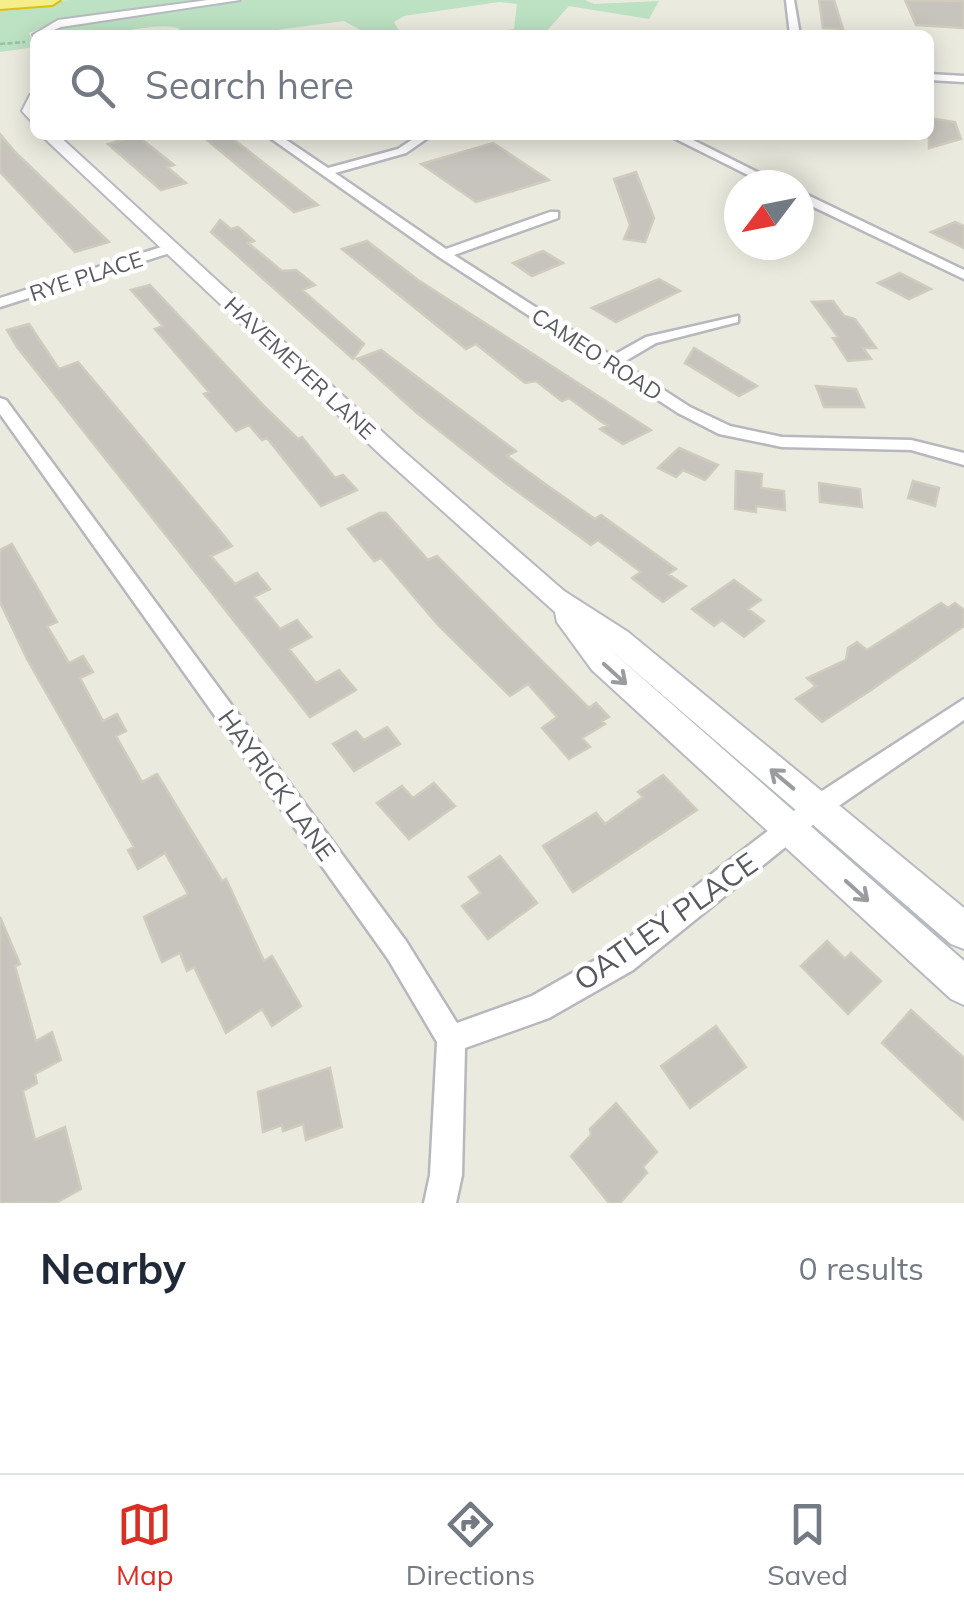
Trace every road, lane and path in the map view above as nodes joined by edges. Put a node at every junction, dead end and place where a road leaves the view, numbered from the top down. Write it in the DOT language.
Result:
graph roads {
  1 [pos="52,0"];
  2 [pos="234,0"];
  3 [pos="790,0"];
  4 [pos="0,4"];
  5 [pos="48,30"];
  6 [pos="794,30"];
  7 [pos="30,39"];
  8 [pos="0,44"];
  9 [pos="934,77"];
  10 [pos="964,79"];
  11 [pos="54,140"];
  12 [pos="279,140"];
  13 [pos="418,140"];
  14 [pos="684,140"];
  15 [pos="747,170"];
  16 [pos="327,172"];
  17 [pos="814,203"];
  18 [pos="554,215"];
  19 [pos="171,248"];
  20 [pos="444,254"];
  21 [pos="964,275"];
  22 [pos="0,303"];
  23 [pos="732,318"];
  24 [pos="611,363"];
  25 [pos="0,403"];
  26 [pos="964,460"];
  27 [pos="554,598"];
  28 [pos="964,708"];
  29 [pos="816,808"];
  30 [pos="791,832"];
  31 [pos="964,931"];
  32 [pos="964,986"];
  33 [pos="450,1040"];
  34 [pos="440,1203"];
  1 -- 4 [label="highway"];
  2 -- 5 [label="street"];
  3 -- 6 [label="street"];
  7 -- 8 [label="path"];
  9 -- 10 [label="street"];
  11 -- 19 [label="street, HAVEMEYER LANE"];
  12 -- 16 [label="street, CAMEO ROAD"];
  13 -- 16 [label="street"];
  14 -- 15 [label="street"];
  16 -- 20 [label="street, CAMEO ROAD"];
  17 -- 21 [label="street"];
  18 -- 20 [label="street"];
  19 -- 22 [label="street, RYE PLACE"];
  19 -- 27 [label="street, HAVEMEYER LANE"];
  20 -- 24 [label="street, CAMEO ROAD"];
  23 -- 24 [label="street"];
  24 -- 26 [label="street, CAMEO ROAD"];
  25 -- 33 [label="street, HAYRICK LANE"];
  29 -- 27 [label="street, HAVEMEYER LANE, one-way"];
  27 -- 30 [label="street, HAVEMEYER LANE, one-way"];
  28 -- 29 [label="street, OATLEY PLACE"];
  29 -- 30 [label="street, OATLEY PLACE"];
  29 -- 31 [label="street, HAVEMEYER LANE"];
  30 -- 32 [label="street, HAVEMEYER LANE, one-way"];
  30 -- 33 [label="street, OATLEY PLACE"];
  33 -- 34 [label="street"];
}
